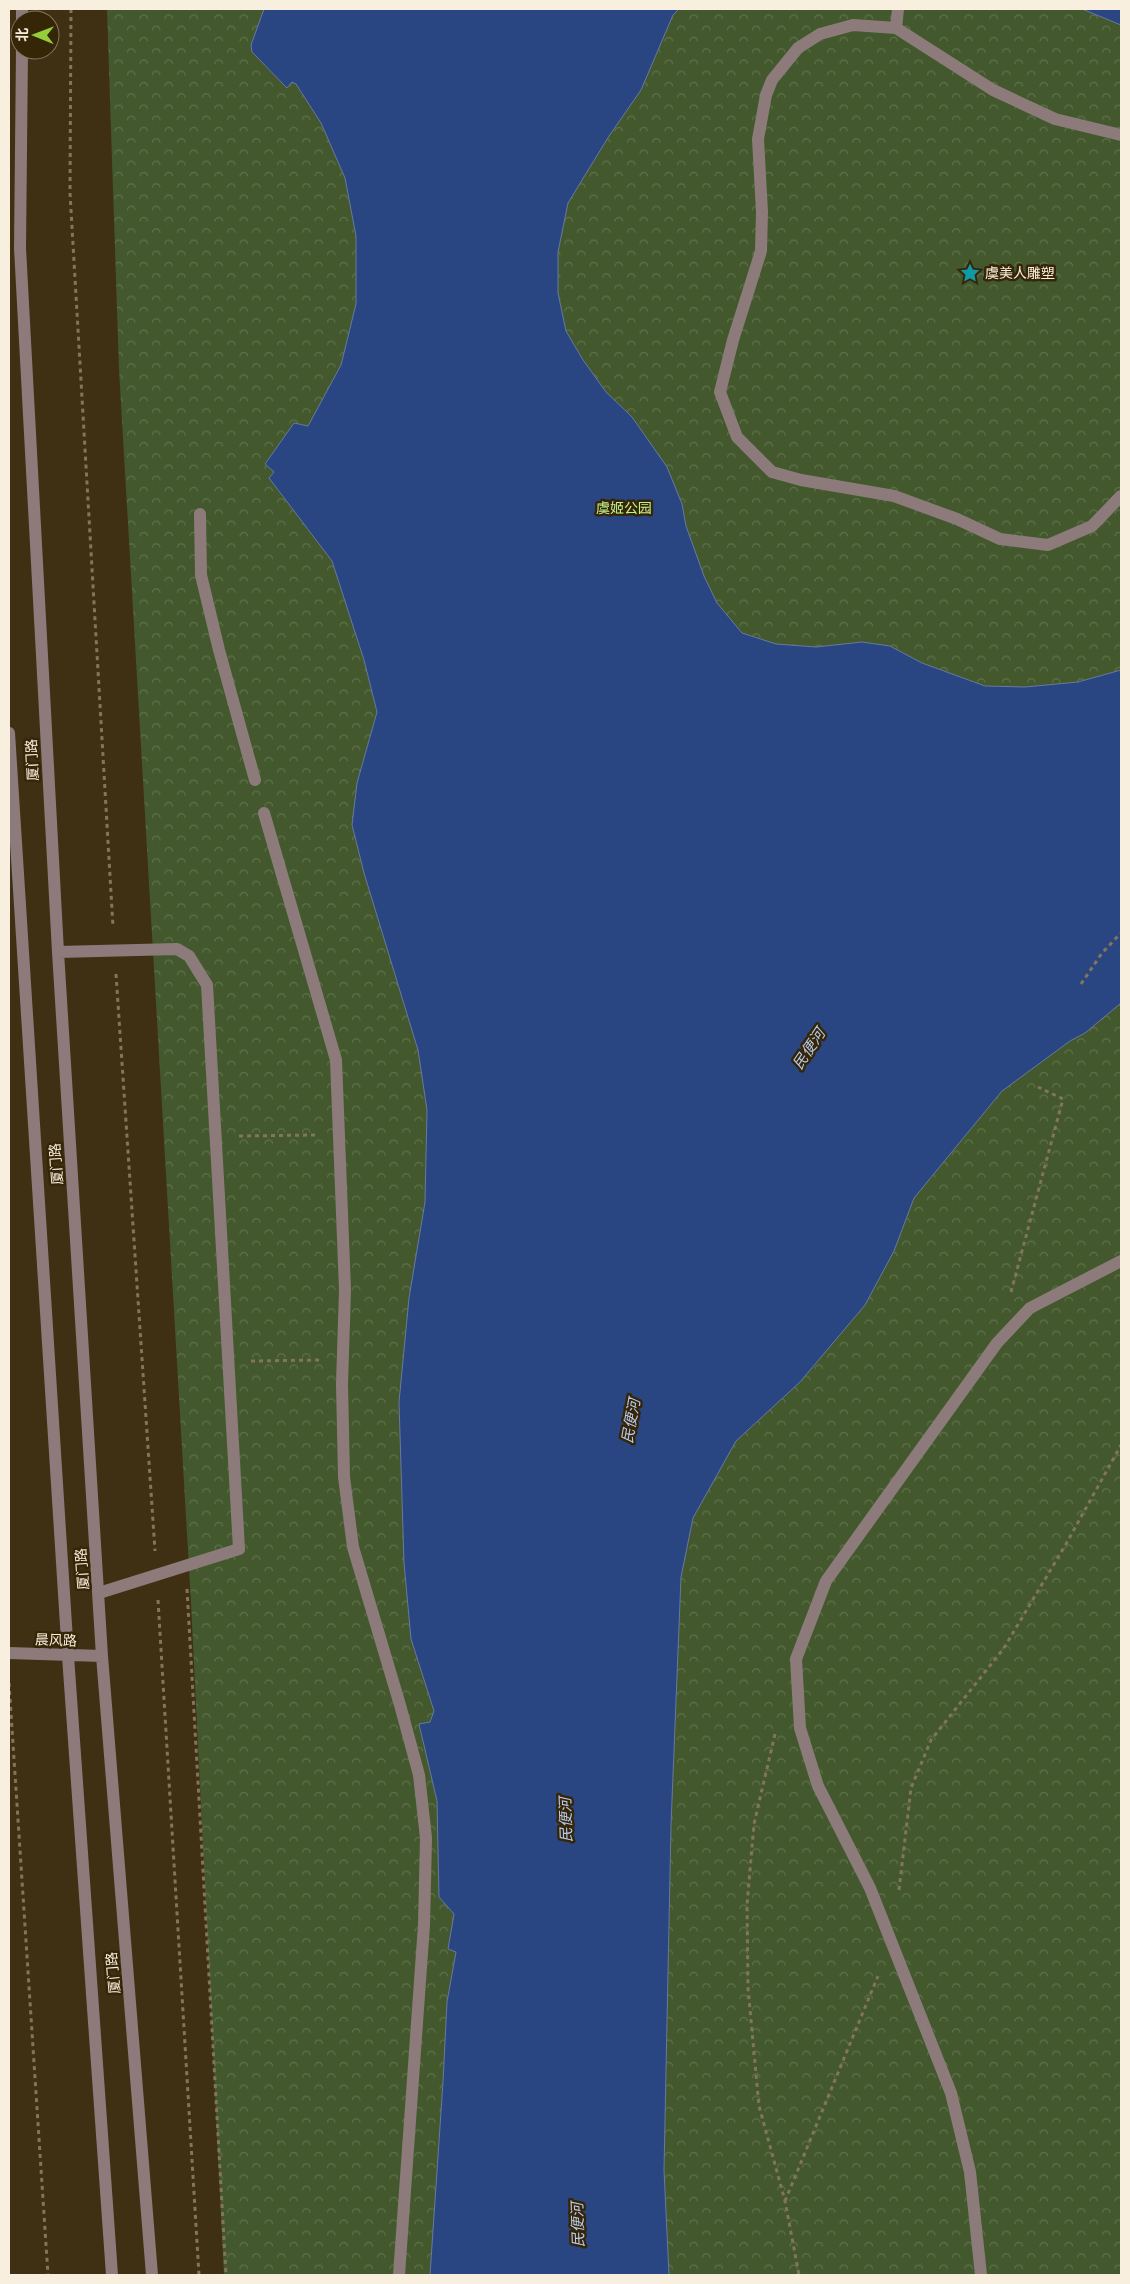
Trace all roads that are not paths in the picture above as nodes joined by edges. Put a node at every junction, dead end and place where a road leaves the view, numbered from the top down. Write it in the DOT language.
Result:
graph roads {
  1 [pos="898,9"];
  2 [pos="896,28"];
  3 [pos="22,60"];
  4 [pos="1121,135"];
  5 [pos="14,247"];
  6 [pos="1121,496"];
  7 [pos="200,514"];
  8 [pos="9,732"];
  9 [pos="255,780"];
  10 [pos="264,813"];
  11 [pos="58,952"];
  12 [pos="1121,1261"];
  13 [pos="99,1593"];
  14 [pos="9,1653"];
  15 [pos="68,1656"];
  16 [pos="102,1656"];
  17 [pos="112,2275"];
  18 [pos="152,2275"];
  19 [pos="399,2275"];
  20 [pos="981,2275"];
  1 -- 2 [label="street"];
  2 -- 4 [label="street"];
  2 -- 6 [label="street"];
  3 -- 5 [label="street, 厦门路"];
  5 -- 11 [label="street, 厦门路"];
  7 -- 9 [label="street"];
  8 -- 15 [label="street, 厦门路"];
  10 -- 19 [label="street"];
  11 -- 13 [label="street, 厦门路"];
  11 -- 13 [label="street"];
  12 -- 20 [label="street"];
  13 -- 16 [label="street, 厦门路"];
  14 -- 15 [label="street, 晨风路"];
  15 -- 16 [label="street, 晨风路"];
  15 -- 17 [label="street, 厦门路"];
  16 -- 18 [label="street, 厦门路"];
}
